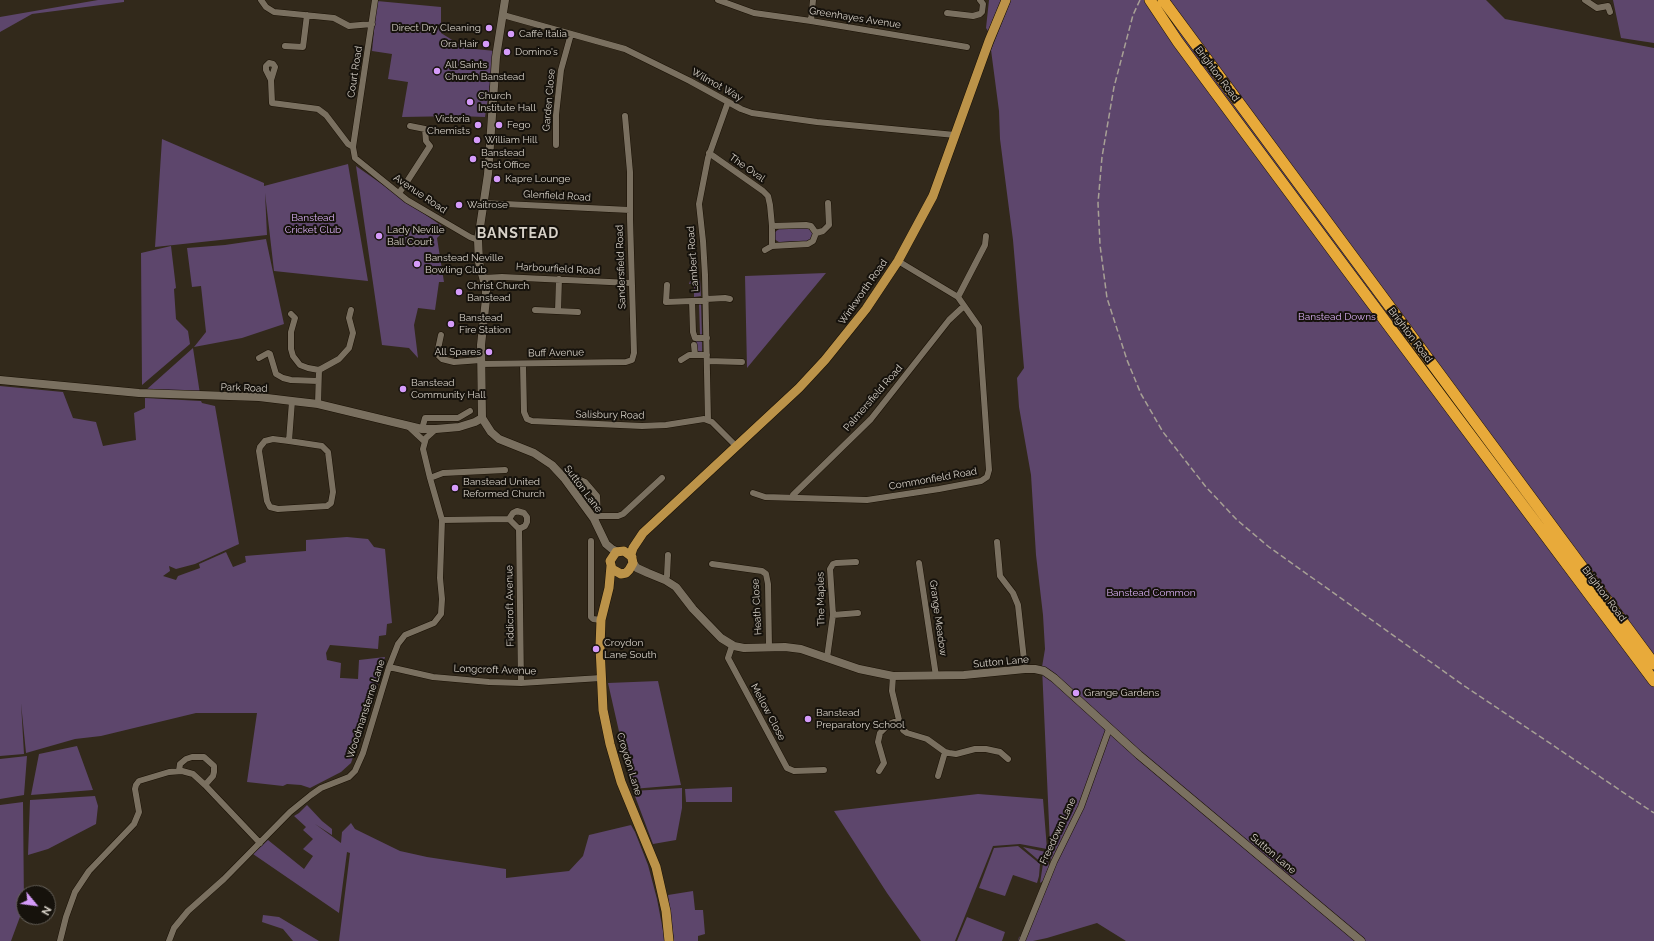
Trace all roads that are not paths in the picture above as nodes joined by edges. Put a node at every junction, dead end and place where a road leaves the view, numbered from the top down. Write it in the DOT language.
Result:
graph roads {
  1 [pos="261,0"];
  2 [pos="375,0"];
  3 [pos="505,0"];
  4 [pos="718,0"];
  5 [pos="813,0"];
  6 [pos="980,0"];
  7 [pos="1006,0"];
  8 [pos="1150,0"];
  9 [pos="1163,0"];
  10 [pos="1585,0"];
  11 [pos="1610,12"];
  12 [pos="947,13"];
  13 [pos="307,15"];
  14 [pos="503,16"];
  15 [pos="811,21"];
  16 [pos="372,24"];
  17 [pos="571,34"];
  18 [pos="285,46"];
  19 [pos="967,47"];
  20 [pos="271,80"];
  21 [pos="728,102"];
  22 [pos="625,116"];
  23 [pos="410,126"];
  24 [pos="955,135"];
  25 [pos="556,145"];
  26 [pos="353,148"];
  27 [pos="709,154"];
  28 [pos="408,180"];
  29 [pos="404,186"];
  30 [pos="399,193"];
  31 [pos="484,203"];
  32 [pos="828,203"];
  33 [pos="630,210"];
  34 [pos="772,226"];
  35 [pos="816,233"];
  36 [pos="986,236"];
  37 [pos="478,240"];
  38 [pos="772,246"];
  39 [pos="765,250"];
  40 [pos="898,261"];
  41 [pos="483,278"];
  42 [pos="559,279"];
  43 [pos="632,283"];
  44 [pos="667,285"];
  45 [pos="958,297"];
  46 [pos="730,299"];
  47 [pos="706,300"];
  48 [pos="692,301"];
  49 [pos="964,306"];
  50 [pos="351,310"];
  51 [pos="535,310"];
  52 [pos="558,311"];
  53 [pos="578,312"];
  54 [pos="291,314"];
  55 [pos="441,334"];
  56 [pos="707,338"];
  57 [pos="694,345"];
  58 [pos="695,355"];
  59 [pos="259,358"];
  60 [pos="707,358"];
  61 [pos="632,360"];
  62 [pos="681,360"];
  63 [pos="481,362"];
  64 [pos="742,362"];
  65 [pos="523,364"];
  66 [pos="319,370"];
  67 [pos="0,380"];
  68 [pos="318,381"];
  69 [pos="292,401"];
  70 [pos="318,404"];
  71 [pos="470,411"];
  72 [pos="482,418"];
  73 [pos="708,420"];
  74 [pos="459,422"];
  75 [pos="407,426"];
  76 [pos="422,429"];
  77 [pos="436,429"];
  78 [pos="289,441"];
  79 [pos="424,441"];
  80 [pos="737,447"];
  81 [pos="505,470"];
  82 [pos="430,478"];
  83 [pos="576,478"];
  84 [pos="662,478"];
  85 [pos="753,493"];
  86 [pos="792,498"];
  87 [pos="596,517"];
  88 [pos="509,519"];
  89 [pos="442,520"];
  90 [pos="519,528"];
  91 [pos="643,533"];
  92 [pos="603,538"];
  93 [pos="591,541"];
  94 [pos="997,542"];
  95 [pos="619,551"];
  96 [pos="668,555"];
  97 [pos="632,560"];
  98 [pos="856,562"];
  99 [pos="610,563"];
  100 [pos="919,563"];
  101 [pos="712,564"];
  102 [pos="623,573"];
  103 [pos="648,573"];
  104 [pos="665,580"];
  105 [pos="609,588"];
  106 [pos="858,613"];
  107 [pos="833,615"];
  108 [pos="601,620"];
  109 [pos="732,646"];
  110 [pos="769,647"];
  111 [pos="827,658"];
  112 [pos="1654,664"];
  113 [pos="389,667"];
  114 [pos="1025,669"];
  115 [pos="893,676"];
  116 [pos="936,676"];
  117 [pos="601,678"];
  118 [pos="1654,681"];
  119 [pos="521,683"];
  120 [pos="898,720"];
  121 [pos="1109,729"];
  122 [pos="945,752"];
  123 [pos="1008,759"];
  124 [pos="824,770"];
  125 [pos="179,771"];
  126 [pos="879,771"];
  127 [pos="938,776"];
  128 [pos="205,785"];
  129 [pos="260,843"];
  130 [pos="60,941"];
  131 [pos="168,941"];
  132 [pos="669,941"];
  133 [pos="1022,941"];
  134 [pos="1361,941"];
  1 -- 13 [label="street"];
  2 -- 16 [label="street, Court Road"];
  3 -- 14 [label="main road"];
  4 -- 15 [label="street, Greenhayes Avenue"];
  5 -- 15 [label="street"];
  6 -- 12 [label="street"];
  7 -- 24 [label="main road, Winkworth Road"];
  8 -- 118 [label="highway, Brighton Road"];
  9 -- 112 [label="highway, Brighton Road"];
  10 -- 11 [label="street"];
  13 -- 16 [label="street"];
  13 -- 18 [label="street"];
  14 -- 17 [label="street, Wilmot Way"];
  14 -- 31 [label="main road"];
  15 -- 19 [label="street, Greenhayes Avenue"];
  16 -- 26 [label="street, Court Road"];
  17 -- 21 [label="street, Wilmot Way"];
  17 -- 25 [label="street, Garden Close"];
  20 -- 26 [label="street"];
  21 -- 24 [label="street, Wilmot Way"];
  21 -- 27 [label="street, Lambert Road"];
  22 -- 33 [label="street, Sandersfield Road"];
  23 -- 28 [label="street"];
  24 -- 40 [label="main road, Winkworth Road"];
  26 -- 30 [label="street, Avenue Road"];
  27 -- 34 [label="street, The Oval"];
  27 -- 47 [label="street, Lambert Road"];
  29 -- 30 [label="street"];
  30 -- 37 [label="street, Avenue Road"];
  31 -- 33 [label="street, Glenfield Road"];
  31 -- 37 [label="main road"];
  32 -- 35 [label="street"];
  33 -- 43 [label="street, Sandersfield Road"];
  34 -- 35 [label="street"];
  34 -- 38 [label="street, The Oval"];
  35 -- 38 [label="street"];
  36 -- 45 [label="street"];
  37 -- 41 [label="main road"];
  38 -- 39 [label="street"];
  40 -- 45 [label="street"];
  40 -- 80 [label="main road, Winkworth Road"];
  41 -- 42 [label="street, Harbourfield Road"];
  41 -- 63 [label="main road"];
  42 -- 43 [label="street, Harbourfield Road"];
  42 -- 52 [label="street"];
  43 -- 61 [label="street, Sandersfield Road"];
  44 -- 48 [label="street"];
  45 -- 49 [label="street"];
  46 -- 47 [label="street"];
  47 -- 48 [label="street"];
  47 -- 56 [label="street, Lambert Road"];
  48 -- 56 [label="street"];
  49 -- 86 [label="street, Palmersfield Road"];
  49 -- 86 [label="street, Commonfield Road"];
  50 -- 66 [label="street"];
  51 -- 52 [label="street"];
  52 -- 53 [label="street"];
  54 -- 66 [label="street"];
  55 -- 63 [label="street, Buff Avenue"];
  56 -- 60 [label="street, Lambert Road"];
  57 -- 58 [label="street"];
  58 -- 60 [label="street"];
  58 -- 62 [label="street"];
  59 -- 68 [label="street"];
  60 -- 64 [label="street"];
  60 -- 73 [label="street, Lambert Road"];
  61 -- 65 [label="street, Buff Avenue"];
  63 -- 65 [label="street, Buff Avenue"];
  63 -- 72 [label="main road"];
  65 -- 73 [label="street, Salisbury Road"];
  66 -- 68 [label="street"];
  67 -- 69 [label="main road, Park Road"];
  68 -- 70 [label="street"];
  69 -- 70 [label="main road, Park Road"];
  69 -- 78 [label="street"];
  70 -- 75 [label="main road, Park Road"];
  71 -- 74 [label="street"];
  72 -- 74 [label="main road, Park Road"];
  72 -- 87 [label="main road, Sutton Lane"];
  73 -- 80 [label="street"];
  74 -- 76 [label="street"];
  74 -- 77 [label="main road, Park Road"];
  75 -- 76 [label="main road, Park Road"];
  75 -- 79 [label="street"];
  76 -- 77 [label="main road, Park Road"];
  77 -- 79 [label="street"];
  78 -- 78 [label="street"];
  79 -- 82 [label="street, Woodmansterne Lane"];
  80 -- 91 [label="main road, Winkworth Road"];
  81 -- 82 [label="street"];
  82 -- 89 [label="street, Woodmansterne Lane"];
  83 -- 87 [label="street"];
  84 -- 87 [label="street"];
  85 -- 86 [label="street, Commonfield Road"];
  87 -- 92 [label="main road, Sutton Lane"];
  88 -- 89 [label="street, Fiddicroft Avenue"];
  88 -- 90 [label="street"];
  88 -- 90 [label="street, Fiddicroft Avenue"];
  89 -- 113 [label="street, Woodmansterne Lane"];
  90 -- 119 [label="street, Fiddicroft Avenue"];
  91 -- 95 [label="main road, Winkworth Road"];
  91 -- 97 [label="main road, Winkworth Road"];
  92 -- 95 [label="main road, Sutton Lane"];
  92 -- 99 [label="main road, Sutton Lane"];
  93 -- 108 [label="street"];
  94 -- 114 [label="street"];
  95 -- 97 [label="main road"];
  95 -- 99 [label="main road"];
  96 -- 104 [label="street"];
  97 -- 102 [label="main road"];
  97 -- 103 [label="main road"];
  98 -- 107 [label="street, The Maples"];
  99 -- 102 [label="main road"];
  99 -- 105 [label="main road, Croydon Lane"];
  100 -- 116 [label="street, Grange Meadow"];
  101 -- 110 [label="street, Heath Close"];
  102 -- 103 [label="main road"];
  102 -- 105 [label="main road, Croydon Lane"];
  103 -- 104 [label="main road"];
  104 -- 109 [label="main road"];
  105 -- 108 [label="main road, Croydon Lane"];
  106 -- 107 [label="street"];
  107 -- 111 [label="street, The Maples"];
  108 -- 117 [label="main road, Croydon Lane"];
  109 -- 110 [label="main road, Sutton Lane"];
  109 -- 124 [label="street, Mellow Close"];
  110 -- 111 [label="main road, Sutton Lane"];
  111 -- 115 [label="main road, Sutton Lane"];
  113 -- 119 [label="street, Longcroft Avenue"];
  113 -- 129 [label="street, Woodmansterne Lane"];
  114 -- 116 [label="main road, Sutton Lane"];
  114 -- 121 [label="main road, Sutton Lane"];
  115 -- 116 [label="main road, Sutton Lane"];
  115 -- 120 [label="street"];
  117 -- 119 [label="street, Longcroft Avenue"];
  117 -- 132 [label="main road, Croydon Lane"];
  120 -- 122 [label="street"];
  120 -- 126 [label="street"];
  121 -- 133 [label="street, Freedown Lane"];
  121 -- 134 [label="main road, Sutton Lane"];
  122 -- 123 [label="street"];
  122 -- 127 [label="street"];
  125 -- 128 [label="street"];
  125 -- 128 [label="street"];
  125 -- 130 [label="street"];
  128 -- 129 [label="street"];
  129 -- 131 [label="street, Woodmansterne Lane"];
}
